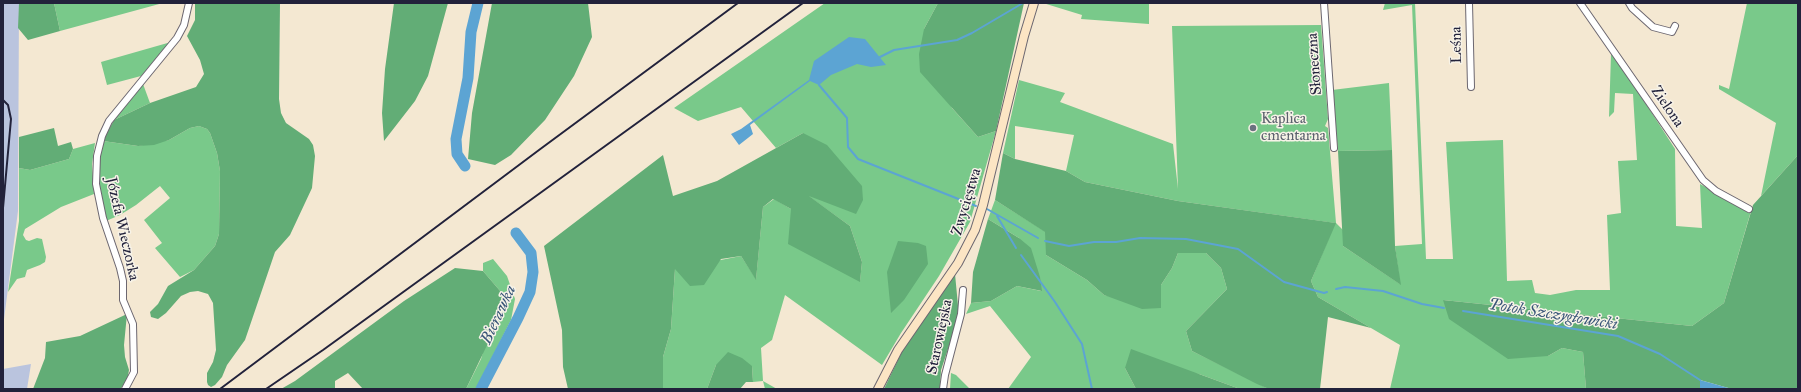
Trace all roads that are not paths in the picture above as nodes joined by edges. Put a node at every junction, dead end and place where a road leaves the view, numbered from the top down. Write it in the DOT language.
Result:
graph roads {
  1 [pos="189,3"];
  2 [pos="1034,3"];
  3 [pos="1324,3"];
  4 [pos="1469,3"];
  5 [pos="1580,3"];
  6 [pos="1629,3"];
  7 [pos="1675,26"];
  8 [pos="1471,87"];
  9 [pos="1334,148"];
  10 [pos="1749,209"];
  11 [pos="963,290"];
  12 [pos="125,389"];
  13 [pos="878,389"];
  14 [pos="943,389"];
  1 -- 12 [label="street, Józefa Wieczorka"];
  2 -- 13 [label="main road, Zwycięstwa"];
  3 -- 9 [label="street, Słoneczna"];
  4 -- 8 [label="street, Leśna"];
  5 -- 10 [label="street, Zielona"];
  6 -- 7 [label="street"];
  11 -- 14 [label="street, Starowiejska"];
}
